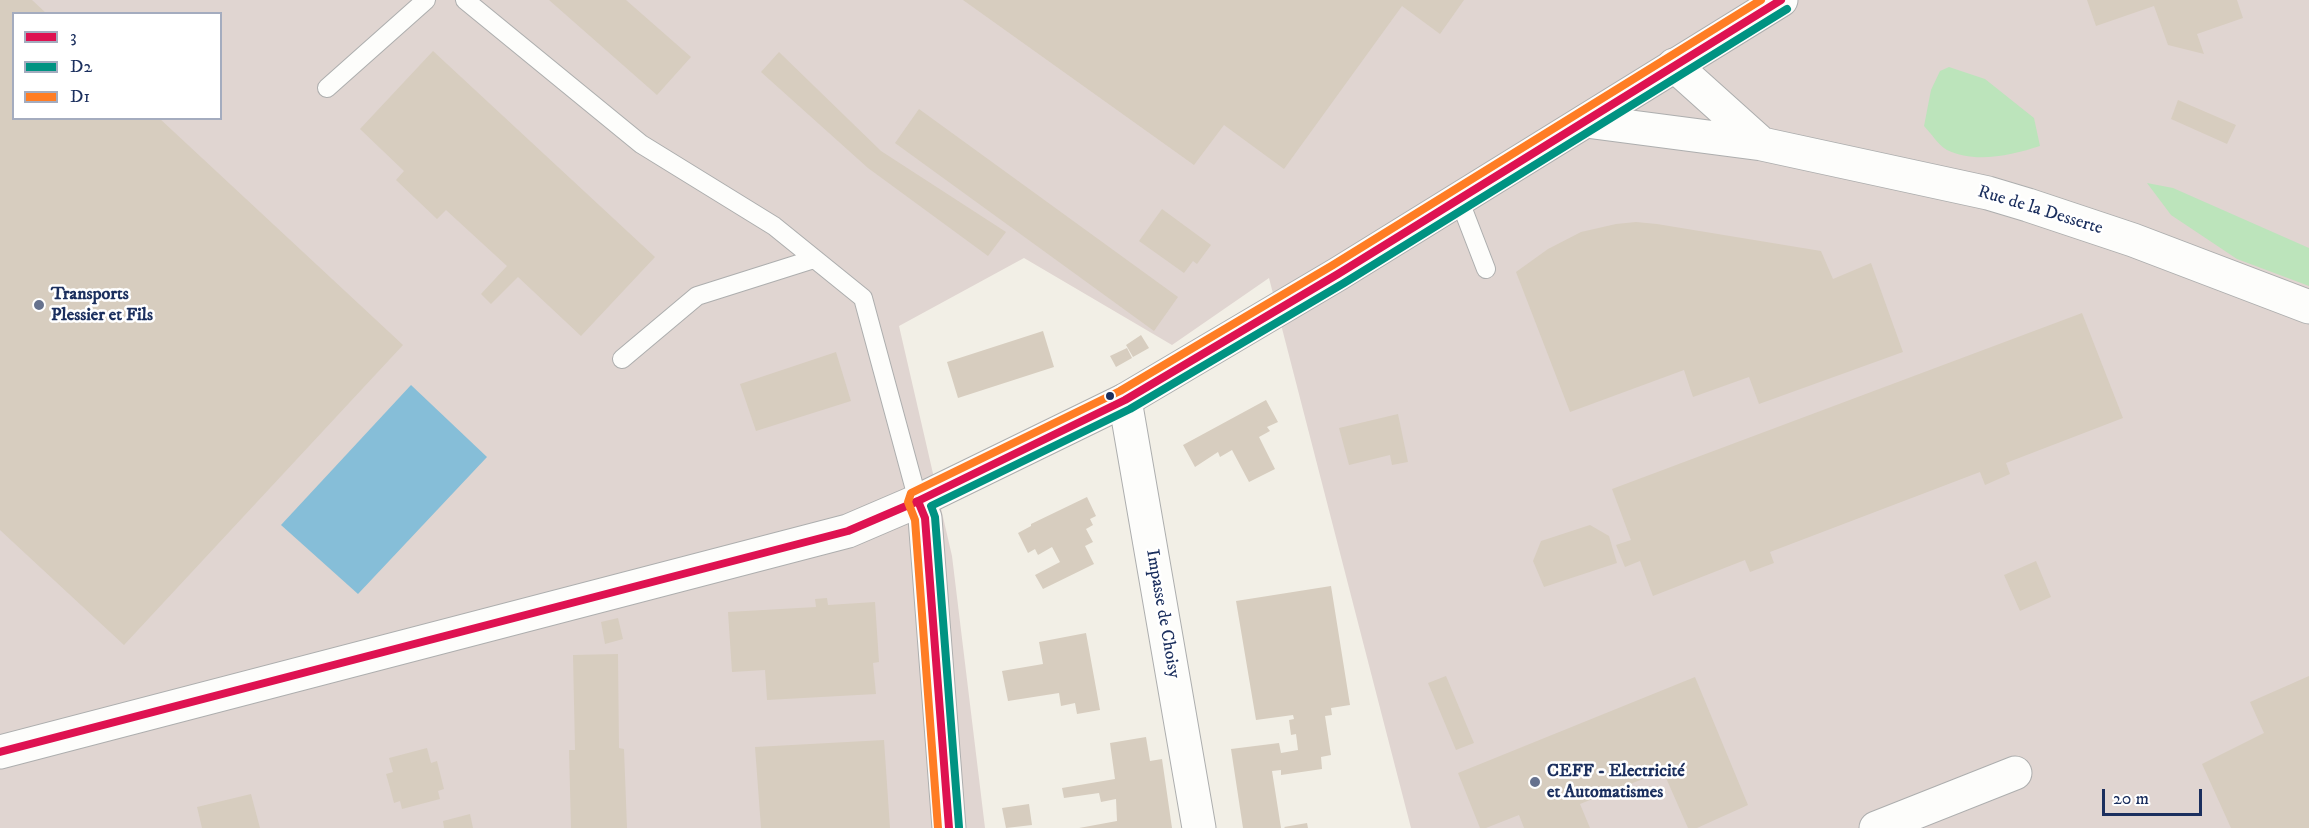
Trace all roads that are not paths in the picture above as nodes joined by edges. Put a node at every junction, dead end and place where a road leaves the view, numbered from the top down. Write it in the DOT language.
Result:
graph roads {
  1 [pos="426,0"];
  2 [pos="465,0"];
  3 [pos="1781,0"];
  4 [pos="1674,65"];
  5 [pos="327,88"];
  6 [pos="1586,121"];
  7 [pos="1762,144"];
  8 [pos="1459,199"];
  9 [pos="814,259"];
  10 [pos="1486,269"];
  11 [pos="2309,307"];
  12 [pos="622,359"];
  13 [pos="1125,400"];
  14 [pos="918,501"];
  15 [pos="0,752"];
  16 [pos="2015,773"];
  17 [pos="949,828"];
  18 [pos="1199,828"];
  19 [pos="1876,828"];
  1 -- 5 [label="lane"];
  2 -- 9 [label="lane"];
  3 -- 4 [label="street"];
  4 -- 6 [label="street"];
  4 -- 7 [label="street, Rue de la Desserte"];
  6 -- 7 [label="street, Rue de la Desserte"];
  6 -- 8 [label="street"];
  7 -- 11 [label="street, Rue de la Desserte"];
  8 -- 10 [label="lane"];
  8 -- 13 [label="street"];
  9 -- 12 [label="lane"];
  9 -- 14 [label="lane"];
  13 -- 14 [label="street"];
  13 -- 18 [label="street, Impasse de Choisy"];
  14 -- 15 [label="street"];
  14 -- 17 [label="street"];
  16 -- 19 [label="street"];
}
